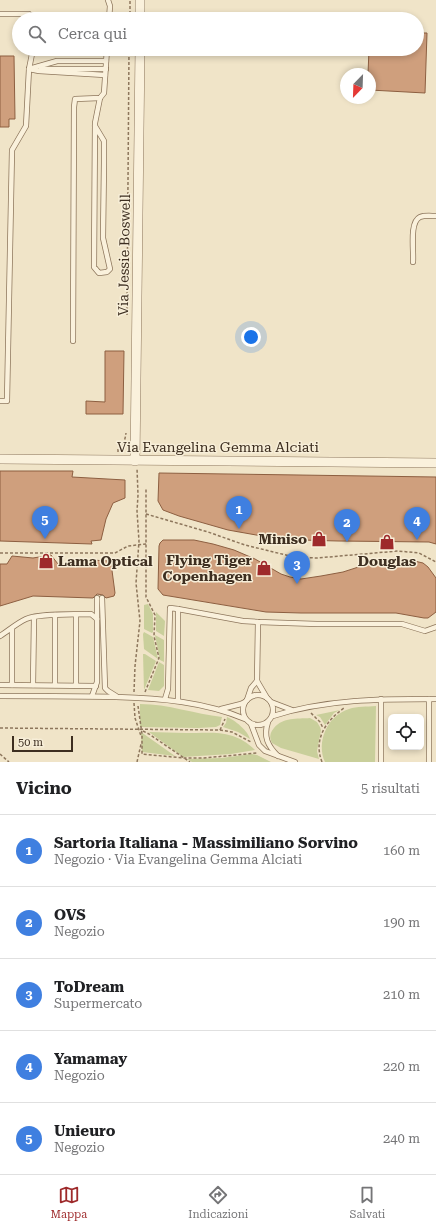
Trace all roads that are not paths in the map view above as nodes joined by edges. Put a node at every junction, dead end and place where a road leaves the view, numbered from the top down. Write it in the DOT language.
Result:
graph roads {
  1 [pos="108,0"];
  2 [pos="140,0"];
  3 [pos="110,12"];
  4 [pos="140,12"];
  5 [pos="0,14"];
  6 [pos="12,14"];
  7 [pos="31,56"];
  8 [pos="106,56"];
  9 [pos="140,56"];
  10 [pos="106,61"];
  11 [pos="29,69"];
  12 [pos="106,69"];
  13 [pos="105,75"];
  14 [pos="100,98"];
  15 [pos="95,126"];
  16 [pos="436,216"];
  17 [pos="413,262"];
  18 [pos="73,341"];
  19 [pos="0,401"];
  20 [pos="0,459"];
  21 [pos="136,461"];
  22 [pos="436,463"];
  23 [pos="178,609"];
  24 [pos="56,615"];
  25 [pos="76,615"];
  26 [pos="34,618"];
  27 [pos="97,619"];
  28 [pos="258,622"];
  29 [pos="436,627"];
  30 [pos="12,628"];
  31 [pos="0,636"];
  32 [pos="257,680"];
  33 [pos="0,685"];
  34 [pos="12,685"];
  35 [pos="33,685"];
  36 [pos="54,685"];
  37 [pos="76,686"];
  38 [pos="96,686"];
  39 [pos="0,696"];
  40 [pos="92,696"];
  41 [pos="117,697"];
  42 [pos="165,699"];
  43 [pos="381,699"];
  44 [pos="429,699"];
  45 [pos="436,699"];
  46 [pos="269,700"];
  47 [pos="178,701"];
  48 [pos="246,701"];
  49 [pos="221,709"];
  50 [pos="292,710"];
  51 [pos="273,716"];
  52 [pos="245,719"];
  53 [pos="268,722"];
  54 [pos="251,724"];
  55 [pos="278,756"];
  56 [pos="296,762"];
  57 [pos="381,762"];
  58 [pos="428,762"];
  1 -- 3 [label="lane"];
  2 -- 4 [label="street"];
  5 -- 6 [label="lane"];
  7 -- 11 [label="lane"];
  8 -- 10 [label="lane"];
  9 -- 21 [label="street, Via Jessie Boswell"];
  10 -- 11 [label="lane"];
  10 -- 12 [label="lane"];
  11 -- 12 [label="lane"];
  11 -- 13 [label="lane"];
  11 -- 19 [label="lane"];
  12 -- 13 [label="lane"];
  13 -- 14 [label="lane"];
  14 -- 15 [label="lane"];
  14 -- 18 [label="lane"];
  15 -- 15 [label="lane"];
  16 -- 17 [label="lane"];
  20 -- 21 [label="street, Via Evangelina Gemma Alciati"];
  21 -- 22 [label="street, Via Evangelina Gemma Alciati"];
  23 -- 28 [label="lane"];
  23 -- 42 [label="lane"];
  23 -- 47 [label="lane"];
  24 -- 25 [label="lane"];
  24 -- 26 [label="lane"];
  24 -- 36 [label="lane"];
  25 -- 27 [label="lane"];
  25 -- 37 [label="lane"];
  26 -- 30 [label="lane"];
  26 -- 35 [label="lane"];
  27 -- 38 [label="lane"];
  27 -- 41 [label="lane"];
  28 -- 29 [label="lane"];
  28 -- 32 [label="lane"];
  30 -- 31 [label="lane"];
  30 -- 34 [label="lane"];
  32 -- 46 [label="lane"];
  32 -- 48 [label="lane"];
  33 -- 34 [label="lane"];
  34 -- 35 [label="lane"];
  35 -- 36 [label="lane"];
  36 -- 37 [label="lane"];
  37 -- 38 [label="lane"];
  38 -- 40 [label="lane"];
  39 -- 40 [label="lane"];
  40 -- 41 [label="lane"];
  41 -- 42 [label="lane"];
  42 -- 47 [label="lane"];
  43 -- 44 [label="lane"];
  43 -- 50 [label="lane"];
  43 -- 57 [label="lane"];
  44 -- 45 [label="lane"];
  44 -- 58 [label="lane"];
  46 -- 48 [label="lane"];
  46 -- 50 [label="lane"];
  46 -- 51 [label="lane"];
  47 -- 49 [label="lane"];
  48 -- 49 [label="lane"];
  48 -- 52 [label="lane"];
  49 -- 52 [label="lane"];
  50 -- 51 [label="lane"];
  51 -- 53 [label="lane"];
  52 -- 54 [label="lane"];
  53 -- 54 [label="lane"];
  53 -- 55 [label="lane"];
  54 -- 55 [label="lane"];
  55 -- 56 [label="lane"];
}
